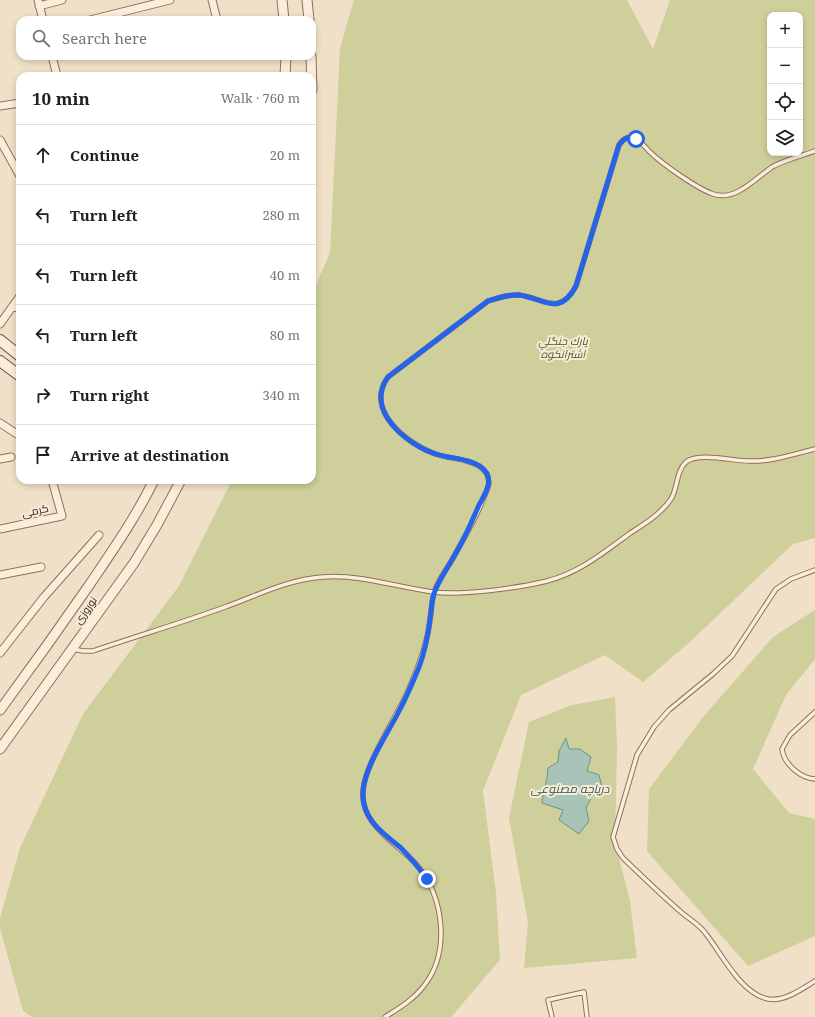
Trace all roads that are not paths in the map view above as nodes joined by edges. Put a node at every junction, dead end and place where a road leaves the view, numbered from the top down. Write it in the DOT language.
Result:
graph roads {
  1 [pos="62,0"];
  2 [pos="170,0"];
  3 [pos="212,0"];
  4 [pos="282,0"];
  5 [pos="307,0"];
  6 [pos="38,3"];
  7 [pos="42,16"];
  8 [pos="106,16"];
  9 [pos="216,16"];
  10 [pos="284,16"];
  11 [pos="309,16"];
  12 [pos="53,60"];
  13 [pos="286,60"];
  14 [pos="311,60"];
  15 [pos="56,72"];
  16 [pos="285,72"];
  17 [pos="311,72"];
  18 [pos="16,104"];
  19 [pos="0,106"];
  20 [pos="0,140"];
  21 [pos="815,150"];
  22 [pos="3,152"];
  23 [pos="16,170"];
  24 [pos="16,302"];
  25 [pos="12,307"];
  26 [pos="16,308"];
  27 [pos="0,324"];
  28 [pos="0,340"];
  29 [pos="16,353"];
  30 [pos="0,361"];
  31 [pos="16,373"];
  32 [pos="0,423"];
  33 [pos="16,433"];
  34 [pos="815,449"];
  35 [pos="11,457"];
  36 [pos="0,459"];
  37 [pos="53,484"];
  38 [pos="152,484"];
  39 [pos="179,484"];
  40 [pos="0,529"];
  41 [pos="99,535"];
  42 [pos="41,567"];
  43 [pos="815,570"];
  44 [pos="0,575"];
  45 [pos="434,592"];
  46 [pos="73,649"];
  47 [pos="0,653"];
  48 [pos="0,710"];
  49 [pos="815,712"];
  50 [pos="0,749"];
  51 [pos="815,779"];
  52 [pos="815,981"];
  53 [pos="385,1017"];
  54 [pos="552,1017"];
  55 [pos="587,1017"];
  1 -- 6 [label="street"];
  2 -- 8 [label="street"];
  3 -- 9 [label="street"];
  4 -- 10 [label="street"];
  5 -- 11 [label="street"];
  6 -- 7 [label="street"];
  12 -- 15 [label="street"];
  13 -- 16 [label="street"];
  14 -- 17 [label="street"];
  18 -- 19 [label="street"];
  20 -- 22 [label="street"];
  21 -- 45 [label="lane"];
  22 -- 23 [label="street"];
  24 -- 25 [label="street"];
  25 -- 26 [label="street"];
  25 -- 27 [label="street"];
  28 -- 29 [label="main road"];
  30 -- 31 [label="main road"];
  32 -- 33 [label="street"];
  34 -- 45 [label="lane"];
  35 -- 36 [label="street"];
  37 -- 40 [label="street, کرمی"];
  38 -- 48 [label="street, نوروزی"];
  39 -- 46 [label="street, نوروزی"];
  41 -- 47 [label="street"];
  42 -- 44 [label="street"];
  43 -- 52 [label="lane"];
  45 -- 46 [label="lane"];
  45 -- 53 [label="lane"];
  46 -- 50 [label="street, نوروزی"];
  49 -- 51 [label="lane"];
  54 -- 55 [label="lane"];
}
